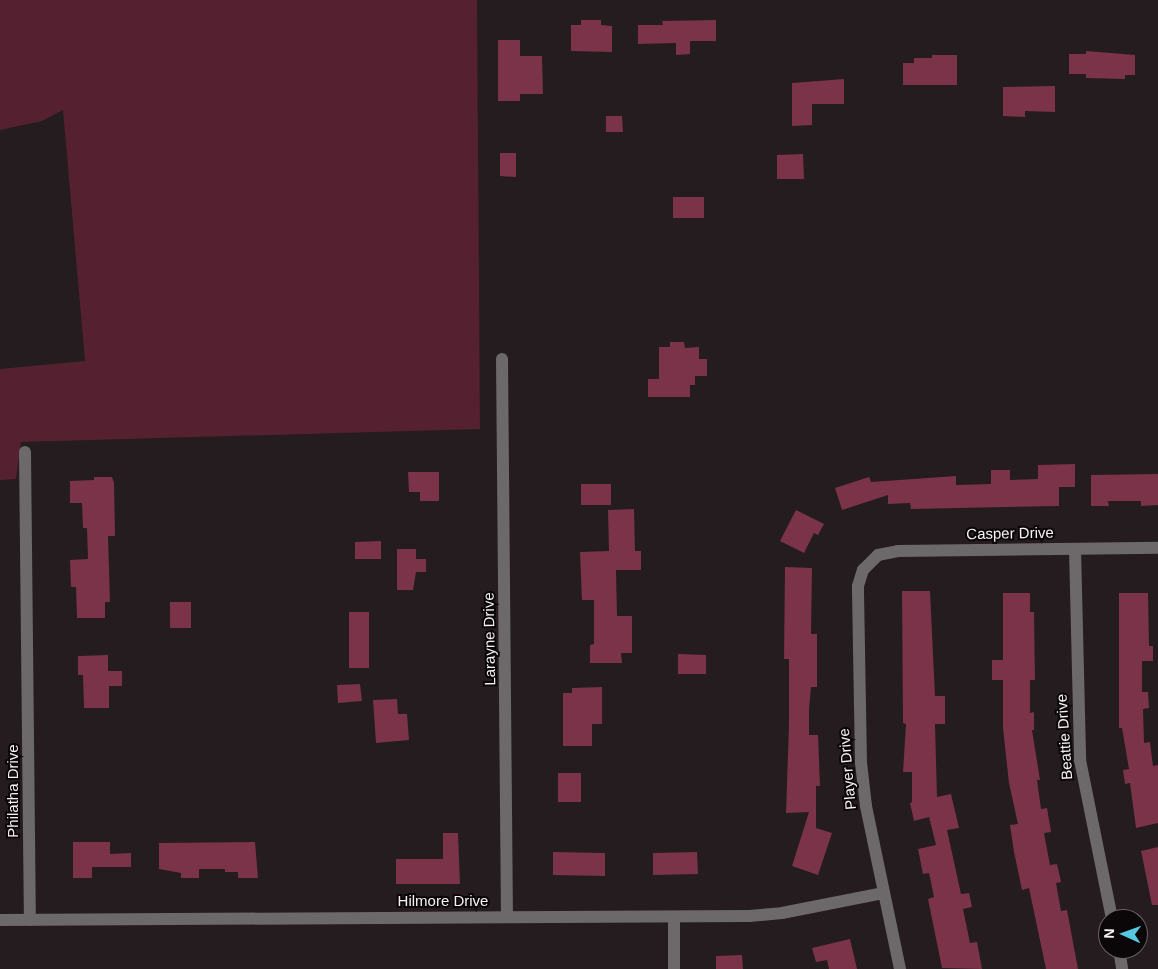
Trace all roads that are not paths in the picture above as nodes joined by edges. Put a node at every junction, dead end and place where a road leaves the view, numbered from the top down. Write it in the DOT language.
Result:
graph roads {
  1 [pos="502,359"];
  2 [pos="25,452"];
  3 [pos="1158,548"];
  4 [pos="1075,549"];
  5 [pos="867,565"];
  6 [pos="884,893"];
  7 [pos="1110,909"];
  8 [pos="507,917"];
  9 [pos="674,917"];
  10 [pos="0,920"];
  11 [pos="30,920"];
  12 [pos="674,969"];
  13 [pos="900,969"];
  1 -- 8 [label="street, Larayne Drive"];
  2 -- 11 [label="street, Philatha Drive"];
  3 -- 4 [label="street, Casper Drive"];
  4 -- 5 [label="street, Casper Drive"];
  4 -- 7 [label="street, Beattie Drive"];
  5 -- 6 [label="street, Player Drive"];
  6 -- 9 [label="street, Hilmore Drive"];
  6 -- 13 [label="street, Player Drive"];
  8 -- 9 [label="street, Hilmore Drive"];
  8 -- 11 [label="street, Hilmore Drive"];
  9 -- 12 [label="street"];
  10 -- 11 [label="street, Hilmore Drive"];
}
